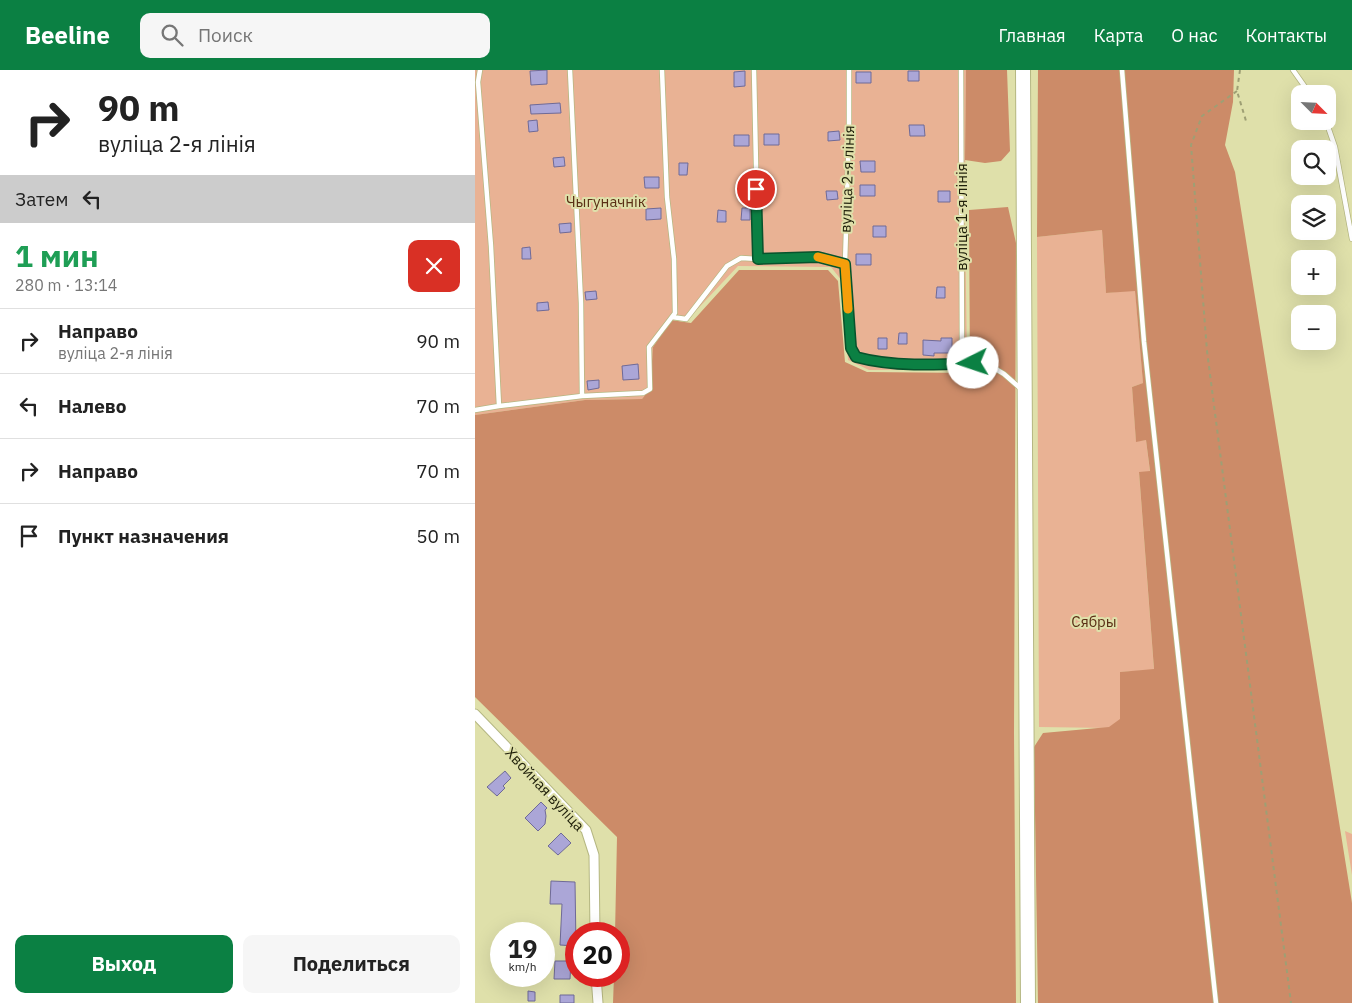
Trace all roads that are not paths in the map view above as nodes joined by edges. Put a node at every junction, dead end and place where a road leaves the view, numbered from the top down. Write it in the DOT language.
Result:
graph roads {
  1 [pos="475,70"];
  2 [pos="480,70"];
  3 [pos="570,70"];
  4 [pos="662,70"];
  5 [pos="754,70"];
  6 [pos="849,70"];
  7 [pos="961,70"];
  8 [pos="1023,70"];
  9 [pos="1122,70"];
  10 [pos="1293,70"];
  11 [pos="1304,85"];
  12 [pos="1329,130"];
  13 [pos="1352,239"];
  14 [pos="758,259"];
  15 [pos="845,264"];
  16 [pos="672,317"];
  17 [pos="962,363"];
  18 [pos="1024,392"];
  19 [pos="582,396"];
  20 [pos="499,406"];
  21 [pos="475,410"];
  22 [pos="475,714"];
  23 [pos="595,922"];
  24 [pos="597,987"];
  25 [pos="598,1003"];
  26 [pos="1028,1003"];
  27 [pos="1217,1003"];
  1 -- 2 [label="lane"];
  2 -- 20 [label="lane"];
  3 -- 19 [label="lane"];
  4 -- 16 [label="lane"];
  5 -- 14 [label="lane"];
  6 -- 15 [label="lane, вуліца 2-я лінія"];
  7 -- 17 [label="lane, вуліца 1-я лінія"];
  8 -- 18 [label="main road"];
  9 -- 27 [label="lane"];
  10 -- 11 [label="lane"];
  12 -- 13 [label="lane"];
  14 -- 15 [label="lane"];
  14 -- 16 [label="lane"];
  15 -- 17 [label="lane, вуліца 2-я лінія"];
  16 -- 19 [label="lane"];
  17 -- 18 [label="lane"];
  18 -- 26 [label="main road"];
  19 -- 20 [label="lane"];
  20 -- 21 [label="lane"];
  22 -- 23 [label="street, Хвойная вуліца"];
  24 -- 25 [label="street"];
}
